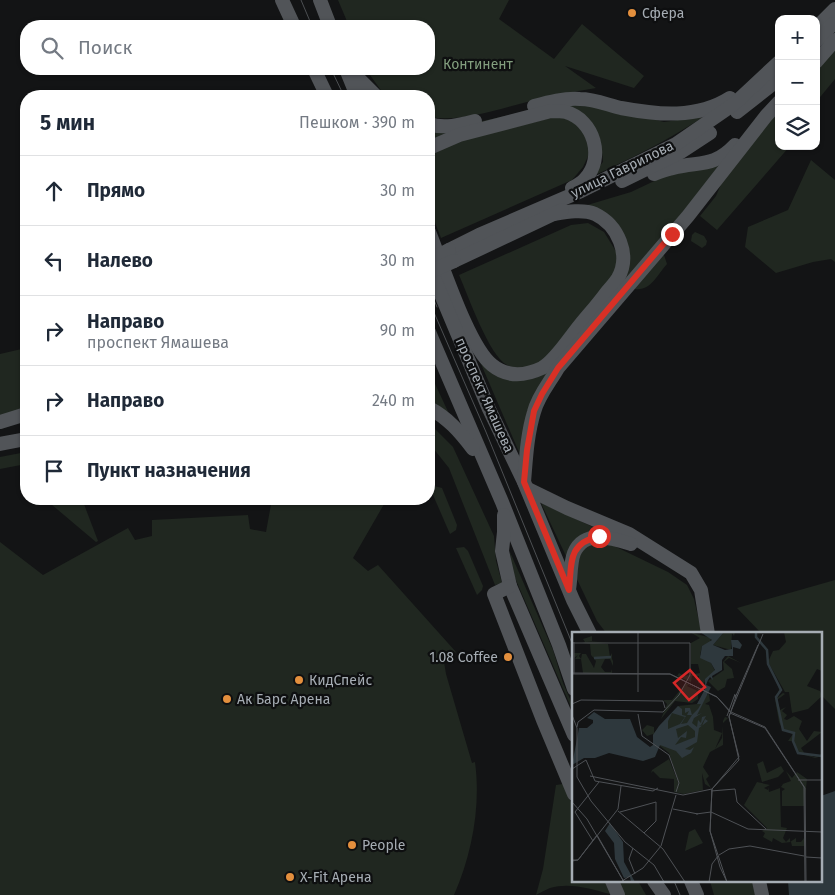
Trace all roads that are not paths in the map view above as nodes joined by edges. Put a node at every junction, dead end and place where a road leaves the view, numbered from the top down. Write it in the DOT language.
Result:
graph roads {
  1 [pos="282,0"];
  2 [pos="320,0"];
  3 [pos="835,9"];
  4 [pos="291,20"];
  5 [pos="328,20"];
  6 [pos="835,22"];
  7 [pos="820,24"];
  8 [pos="820,37"];
  9 [pos="835,40"];
  10 [pos="818,60"];
  11 [pos="775,66"];
  12 [pos="317,75"];
  13 [pos="350,75"];
  14 [pos="354,75"];
  15 [pos="760,79"];
  16 [pos="775,81"];
  17 [pos="324,90"];
  18 [pos="355,90"];
  19 [pos="370,90"];
  20 [pos="776,105"];
  21 [pos="766,116"];
  22 [pos="435,126"];
  23 [pos="435,145"];
  24 [pos="612,185"];
  25 [pos="554,214"];
  26 [pos="479,235"];
  27 [pos="435,247"];
  28 [pos="452,256"];
  29 [pos="435,259"];
  30 [pos="435,268"];
  31 [pos="435,280"];
  32 [pos="466,324"];
  33 [pos="435,346"];
  34 [pos="435,365"];
  35 [pos="456,397"];
  36 [pos="489,408"];
  37 [pos="435,411"];
  38 [pos="20,416"];
  39 [pos="0,422"];
  40 [pos="20,424"];
  41 [pos="0,430"];
  42 [pos="20,440"];
  43 [pos="0,444"];
  44 [pos="486,466"];
  45 [pos="526,486"];
  46 [pos="502,502"];
  47 [pos="656,552"];
  48 [pos="510,586"];
  49 [pos="569,590"];
  50 [pos="589,632"];
  51 [pos="708,632"];
  52 [pos="572,683"];
  53 [pos="572,730"];
  54 [pos="572,789"];
  55 [pos="612,882"];
  56 [pos="655,882"];
  57 [pos="663,882"];
  58 [pos="691,882"];
  59 [pos="759,882"];
  60 [pos="618,895"];
  61 [pos="664,895"];
  62 [pos="669,895"];
  63 [pos="697,895"];
  64 [pos="762,895"];
  1 -- 4 [label="main road"];
  2 -- 5 [label="main road"];
  3 -- 7 [label="main road"];
  6 -- 8 [label="main road"];
  9 -- 10 [label="main road"];
  11 -- 15 [label="main road, улица Гаврилова"];
  12 -- 17 [label="main road"];
  13 -- 18 [label="main road"];
  14 -- 19 [label="main road"];
  15 -- 22 [label="main road"];
  15 -- 26 [label="main road, улица Гаврилова"];
  16 -- 24 [label="main road, улица Гаврилова"];
  20 -- 21 [label="main road"];
  21 -- 24 [label="main road"];
  21 -- 45 [label="main road"];
  23 -- 26 [label="main road"];
  24 -- 25 [label="main road, улица Гаврилова"];
  25 -- 28 [label="main road, улица Гаврилова"];
  25 -- 32 [label="main road"];
  26 -- 28 [label="main road, улица Гаврилова"];
  27 -- 32 [label="main road"];
  28 -- 29 [label="main road, bridge"];
  28 -- 30 [label="main road, bridge"];
  31 -- 36 [label="main road, проспект Ямашева"];
  32 -- 36 [label="main road"];
  33 -- 35 [label="main road, проспект Ямашева"];
  34 -- 35 [label="main road"];
  35 -- 44 [label="main road, проспект Ямашева"];
  36 -- 45 [label="main road, проспект Ямашева"];
  37 -- 44 [label="main road"];
  38 -- 39 [label="main road"];
  40 -- 41 [label="main road"];
  42 -- 43 [label="main road"];
  44 -- 46 [label="main road, проспект Ямашева"];
  45 -- 47 [label="main road"];
  45 -- 49 [label="main road, проспект Ямашева"];
  46 -- 48 [label="main road"];
  46 -- 52 [label="main road, проспект Ямашева"];
  47 -- 49 [label="main road"];
  47 -- 51 [label="main road"];
  48 -- 53 [label="main road"];
  48 -- 54 [label="main road"];
  49 -- 50 [label="main road, проспект Ямашева"];
  55 -- 60 [label="main road"];
  56 -- 61 [label="main road"];
  57 -- 62 [label="main road"];
  58 -- 63 [label="main road"];
  59 -- 64 [label="main road"];
}
